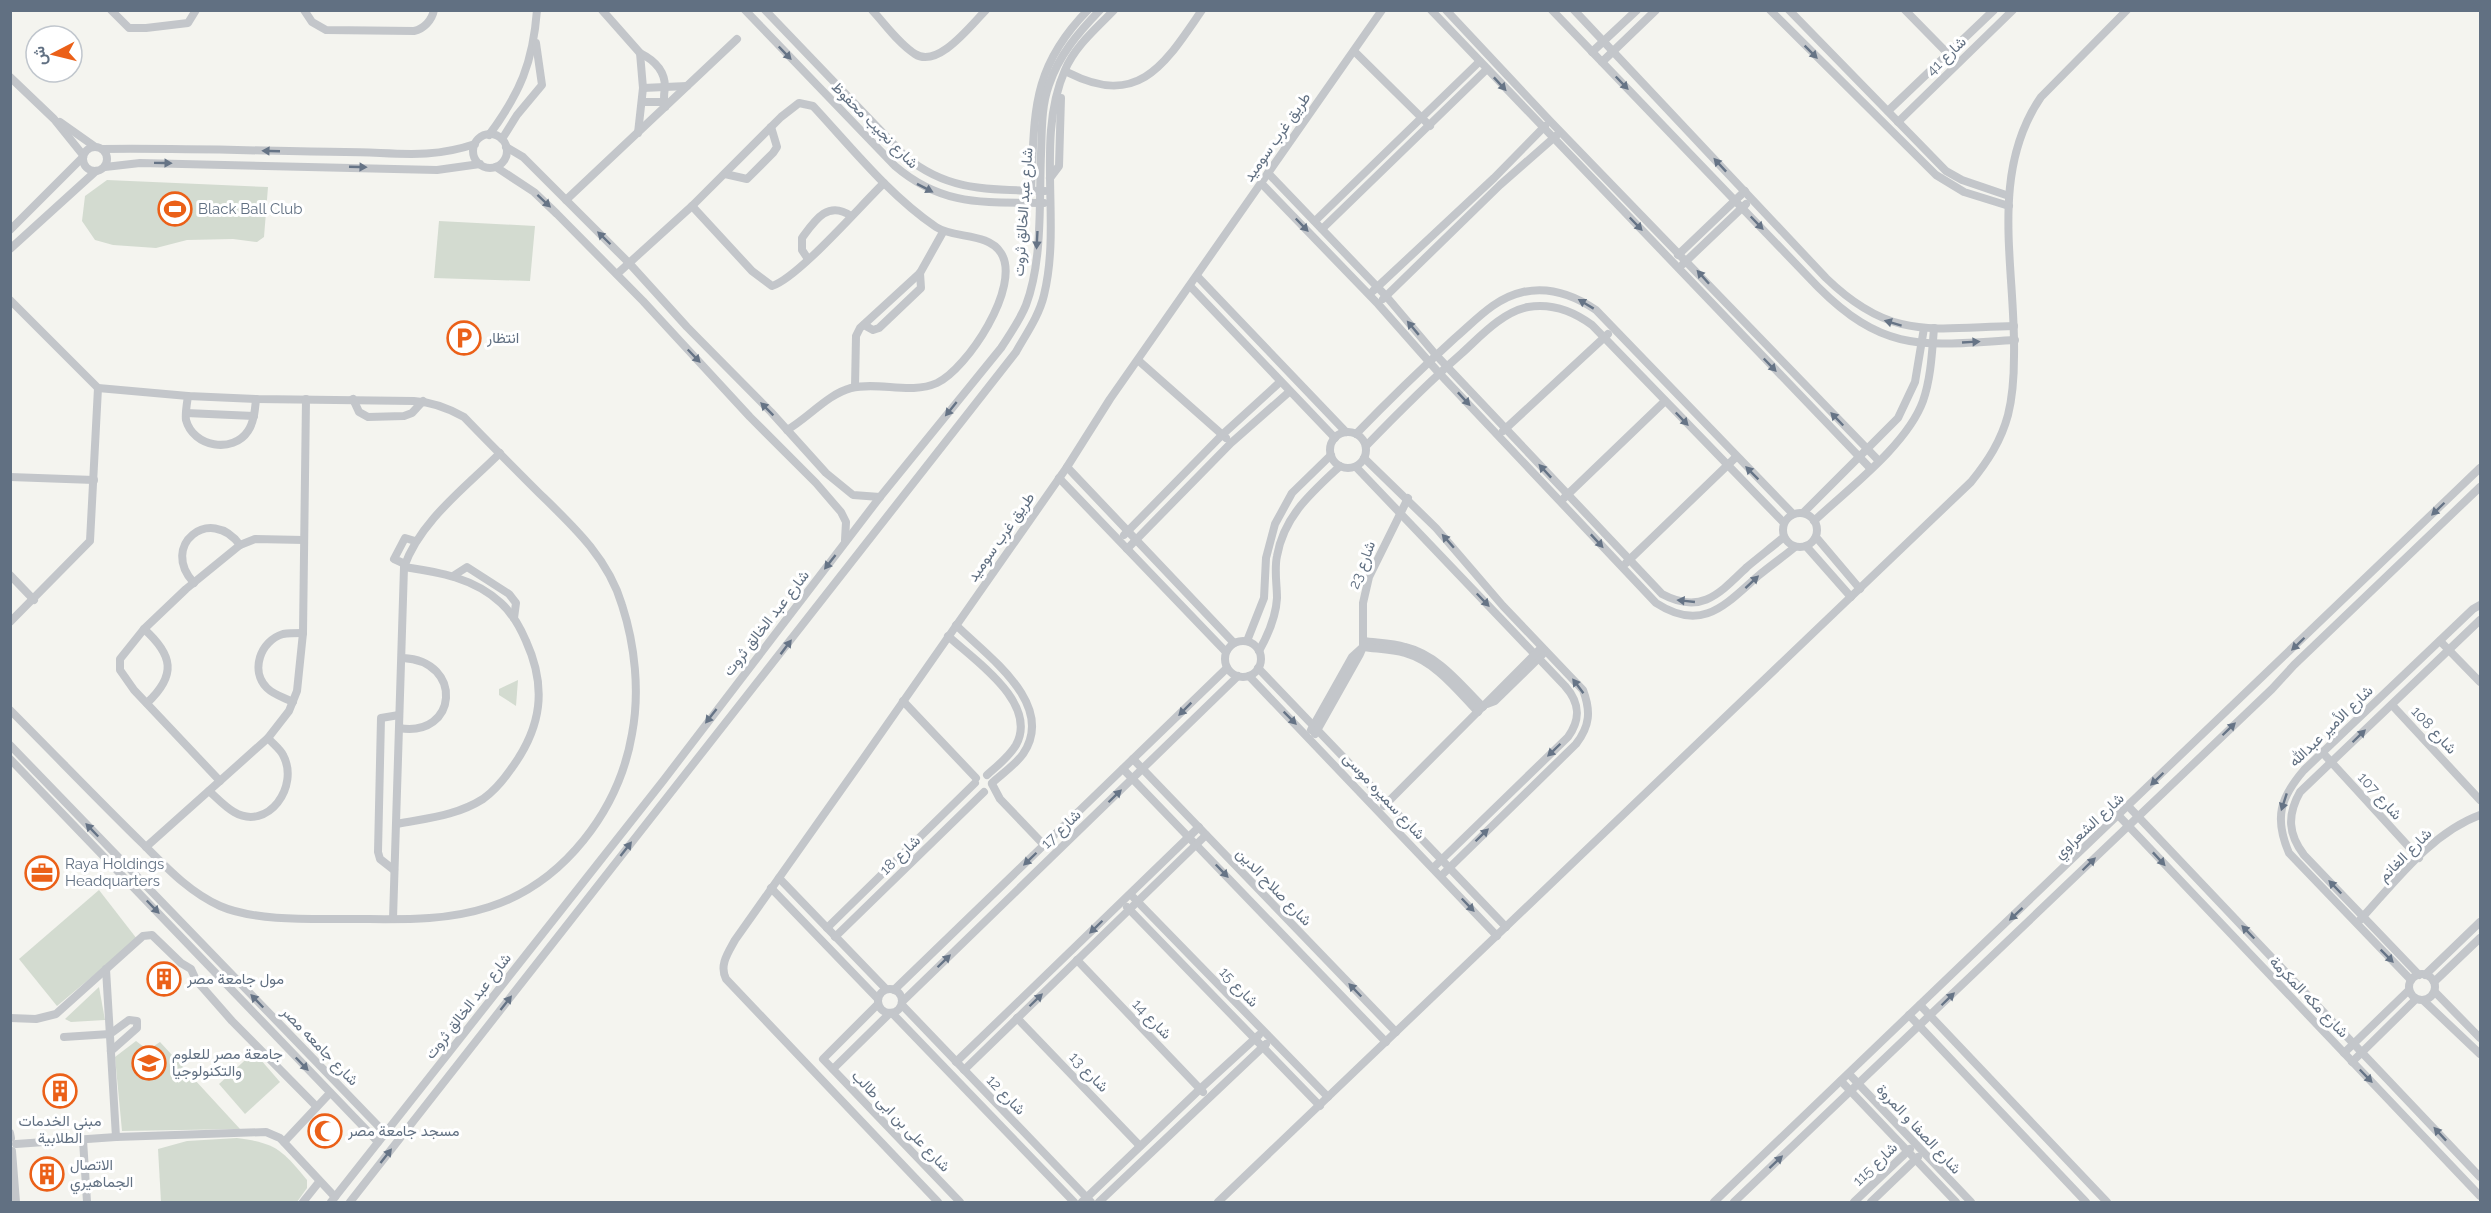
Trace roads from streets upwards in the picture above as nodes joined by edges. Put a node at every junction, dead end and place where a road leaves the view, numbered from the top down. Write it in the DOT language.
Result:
graph roads {
  1 [pos="111,10"];
  2 [pos="196,10"];
  3 [pos="304,10"];
  4 [pos="434,10"];
  5 [pos="537,10"];
  6 [pos="602,10"];
  7 [pos="745,10"];
  8 [pos="765,10"];
  9 [pos="872,10"];
  10 [pos="986,10"];
  11 [pos="1088,10"];
  12 [pos="1100,10"];
  13 [pos="1114,10"];
  14 [pos="1120,10"];
  15 [pos="1202,10"];
  16 [pos="1382,10"];
  17 [pos="1431,10"];
  18 [pos="1446,10"];
  19 [pos="1552,10"];
  20 [pos="1574,10"];
  21 [pos="1637,10"];
  22 [pos="1656,10"];
  23 [pos="1770,10"];
  24 [pos="1789,10"];
  25 [pos="1905,10"];
  26 [pos="1994,10"];
  27 [pos="2013,10"];
  28 [pos="2127,10"];
  29 [pos="535,37"];
  30 [pos="737,39"];
  31 [pos="1604,41"];
  32 [pos="1354,51"];
  33 [pos="1613,51"];
  34 [pos="1592,52"];
  35 [pos="640,53"];
  36 [pos="1948,54"];
  37 [pos="1479,62"];
  38 [pos="1602,62"];
  39 [pos="1957,63"];
  40 [pos="1487,69"];
  41 [pos="1069,73"];
  42 [pos="10,77"];
  43 [pos="665,86"];
  44 [pos="687,86"];
  45 [pos="643,88"];
  46 [pos="1445,95"];
  47 [pos="642,102"];
  48 [pos="1452,103"];
  49 [pos="664,105"];
  50 [pos="508,110"];
  51 [pos="517,115"];
  52 [pos="1421,117"];
  53 [pos="1893,117"];
  54 [pos="54,119"];
  55 [pos="1550,121"];
  56 [pos="1885,125"];
  57 [pos="1430,126"];
  58 [pos="771,127"];
  59 [pos="1542,129"];
  60 [pos="1560,132"];
  61 [pos="638,133"];
  62 [pos="489,135"];
  63 [pos="1553,139"];
  64 [pos="504,143"];
  65 [pos="475,144"];
  66 [pos="99,148"];
  67 [pos="83,156"];
  68 [pos="1376,160"];
  69 [pos="480,164"];
  70 [pos="105,167"];
  71 [pos="496,167"];
  72 [pos="1384,168"];
  73 [pos="96,171"];
  74 [pos="1268,173"];
  75 [pos="725,174"];
  76 [pos="1050,178"];
  77 [pos="1353,182"];
  78 [pos="884,183"];
  79 [pos="1261,183"];
  80 [pos="1035,190"];
  81 [pos="1361,190"];
  82 [pos="1052,191"];
  83 [pos="1745,191"];
  84 [pos="2009,196"];
  85 [pos="1752,198"];
  86 [pos="566,200"];
  87 [pos="1736,201"];
  88 [pos="1039,203"];
  89 [pos="1052,204"];
  90 [pos="692,206"];
  91 [pos="2009,206"];
  92 [pos="1742,208"];
  93 [pos="851,216"];
  94 [pos="1315,221"];
  95 [pos="1322,229"];
  96 [pos="10,230"];
  97 [pos="943,232"];
  98 [pos="10,249"];
  99 [pos="1680,253"];
  100 [pos="808,259"];
  101 [pos="1687,260"];
  102 [pos="1672,261"];
  103 [pos="630,263"];
  104 [pos="1678,268"];
  105 [pos="920,273"];
  106 [pos="617,274"];
  107 [pos="1197,276"];
  108 [pos="1190,286"];
  109 [pos="1377,288"];
  110 [pos="1370,295"];
  111 [pos="1386,296"];
  112 [pos="1508,297"];
  113 [pos="10,300"];
  114 [pos="1378,304"];
  115 [pos="1515,311"];
  116 [pos="1479,318"];
  117 [pos="864,325"];
  118 [pos="2014,326"];
  119 [pos="687,327"];
  120 [pos="1613,328"];
  121 [pos="1924,328"];
  122 [pos="1934,328"];
  123 [pos="1489,329"];
  124 [pos="675,336"];
  125 [pos="1604,337"];
  126 [pos="2014,340"];
  127 [pos="1922,343"];
  128 [pos="1933,344"];
  129 [pos="1433,358"];
  130 [pos="1139,361"];
  131 [pos="1447,366"];
  132 [pos="1652,368"];
  133 [pos="1439,373"];
  134 [pos="1642,378"];
  135 [pos="1280,382"];
  136 [pos="855,387"];
  137 [pos="98,388"];
  138 [pos="1289,392"];
  139 [pos="188,396"];
  140 [pos="256,399"];
  141 [pos="306,399"];
  142 [pos="353,399"];
  143 [pos="423,401"];
  144 [pos="1665,401"];
  145 [pos="186,413"];
  146 [pos="254,416"];
  147 [pos="1506,429"];
  148 [pos="787,430"];
  149 [pos="1346,432"];
  150 [pos="1356,434"];
  151 [pos="1222,435"];
  152 [pos="1498,436"];
  153 [pos="1335,438"];
  154 [pos="1231,443"];
  155 [pos="1366,446"];
  156 [pos="1867,450"];
  157 [pos="500,453"];
  158 [pos="1331,455"];
  159 [pos="1736,457"];
  160 [pos="1364,458"];
  161 [pos="1859,458"];
  162 [pos="1878,460"];
  163 [pos="1726,465"];
  164 [pos="1340,466"];
  165 [pos="1067,467"];
  166 [pos="1356,467"];
  167 [pos="1870,468"];
  168 [pos="2481,468"];
  169 [pos="826,473"];
  170 [pos="1184,474"];
  171 [pos="10,477"];
  172 [pos="1059,478"];
  173 [pos="94,480"];
  174 [pos="816,483"];
  175 [pos="1192,483"];
  176 [pos="2481,487"];
  177 [pos="1567,495"];
  178 [pos="880,497"];
  179 [pos="1408,498"];
  180 [pos="1560,502"];
  181 [pos="1400,513"];
  182 [pos="1803,513"];
  183 [pos="1793,514"];
  184 [pos="1814,520"];
  185 [pos="1784,523"];
  186 [pos="1127,531"];
  187 [pos="1784,537"];
  188 [pos="1816,537"];
  189 [pos="304,540"];
  190 [pos="1119,540"];
  191 [pos="1136,540"];
  192 [pos="845,543"];
  193 [pos="240,545"];
  194 [pos="1806,546"];
  195 [pos="1795,547"];
  196 [pos="1127,549"];
  197 [pos="1628,560"];
  198 [pos="405,566"];
  199 [pos="1621,567"];
  200 [pos="10,575"];
  201 [pos="453,576"];
  202 [pos="194,583"];
  203 [pos="1860,589"];
  204 [pos="1851,597"];
  205 [pos="34,600"];
  206 [pos="2481,605"];
  207 [pos="514,618"];
  208 [pos="2481,620"];
  209 [pos="10,622"];
  210 [pos="956,625"];
  211 [pos="144,629"];
  212 [pos="303,633"];
  213 [pos="948,636"];
  214 [pos="1247,641"];
  215 [pos="2440,641"];
  216 [pos="1234,643"];
  217 [pos="1363,644"];
  218 [pos="1544,649"];
  219 [pos="2448,649"];
  220 [pos="1259,651"];
  221 [pos="1226,652"];
  222 [pos="1537,656"];
  223 [pos="403,658"];
  224 [pos="753,663"];
  225 [pos="1227,668"];
  226 [pos="1258,668"];
  227 [pos="766,673"];
  228 [pos="1238,676"];
  229 [pos="1249,676"];
  230 [pos="2481,682"];
  231 [pos="2385,693"];
  232 [pos="903,701"];
  233 [pos="293,702"];
  234 [pos="147,703"];
  235 [pos="2393,704"];
  236 [pos="2370,707"];
  237 [pos="1483,708"];
  238 [pos="10,710"];
  239 [pos="399,715"];
  240 [pos="2380,717"];
  241 [pos="1315,727"];
  242 [pos="399,728"];
  243 [pos="268,738"];
  244 [pos="1310,738"];
  245 [pos="10,745"];
  246 [pos="2322,752"];
  247 [pos="10,759"];
  248 [pos="1133,759"];
  249 [pos="2332,763"];
  250 [pos="1123,769"];
  251 [pos="1143,769"];
  252 [pos="987,775"];
  253 [pos="1133,779"];
  254 [pos="220,781"];
  255 [pos="975,781"];
  256 [pos="992,783"];
  257 [pos="209,791"];
  258 [pos="985,792"];
  259 [pos="1000,799"];
  260 [pos="2481,800"];
  261 [pos="1387,803"];
  262 [pos="2129,807"];
  263 [pos="1379,811"];
  264 [pos="2481,815"];
  265 [pos="2119,816"];
  266 [pos="2138,817"];
  267 [pos="397,824"];
  268 [pos="2128,826"];
  269 [pos="1198,827"];
  270 [pos="1206,835"];
  271 [pos="1189,837"];
  272 [pos="2293,837"];
  273 [pos="2284,842"];
  274 [pos="1044,845"];
  275 [pos="1196,845"];
  276 [pos="146,847"];
  277 [pos="2419,858"];
  278 [pos="1442,860"];
  279 [pos="1433,868"];
  280 [pos="1449,868"];
  281 [pos="394,870"];
  282 [pos="1440,876"];
  283 [pos="779,878"];
  284 [pos="771,888"];
  285 [pos="1258,889"];
  286 [pos="1130,894"];
  287 [pos="1248,898"];
  288 [pos="1122,902"];
  289 [pos="1137,902"];
  290 [pos="1130,909"];
  291 [pos="2363,917"];
  292 [pos="393,919"];
  293 [pos="2481,922"];
  294 [pos="2356,925"];
  295 [pos="1506,927"];
  296 [pos="827,928"];
  297 [pos="1497,936"];
  298 [pos="836,937"];
  299 [pos="2481,938"];
  300 [pos="1077,960"];
  301 [pos="106,969"];
  302 [pos="2422,975"];
  303 [pos="2434,982"];
  304 [pos="2296,983"];
  305 [pos="2410,985"];
  306 [pos="890,989"];
  307 [pos="2434,992"];
  308 [pos="2286,994"];
  309 [pos="2420,1000"];
  310 [pos="878,1002"];
  311 [pos="902,1004"];
  312 [pos="1920,1005"];
  313 [pos="891,1013"];
  314 [pos="1909,1015"];
  315 [pos="1930,1016"];
  316 [pos="10,1018"];
  317 [pos="1017,1018"];
  318 [pos="1919,1027"];
  319 [pos="1264,1031"];
  320 [pos="1396,1032"];
  321 [pos="110,1034"];
  322 [pos="64,1037"];
  323 [pos="2481,1038"];
  324 [pos="1255,1039"];
  325 [pos="1272,1040"];
  326 [pos="1386,1042"];
  327 [pos="2355,1043"];
  328 [pos="1263,1047"];
  329 [pos="111,1051"];
  330 [pos="2363,1051"];
  331 [pos="2479,1051"];
  332 [pos="2344,1053"];
  333 [pos="956,1062"];
  334 [pos="2352,1062"];
  335 [pos="811,1070"];
  336 [pos="833,1070"];
  337 [pos="964,1070"];
  338 [pos="1849,1074"];
  339 [pos="1841,1081"];
  340 [pos="1859,1084"];
  341 [pos="1200,1089"];
  342 [pos="330,1092"];
  343 [pos="1851,1092"];
  344 [pos="1208,1097"];
  345 [pos="1328,1098"];
  346 [pos="316,1106"];
  347 [pos="1320,1106"];
  348 [pos="2032,1124"];
  349 [pos="10,1133"];
  350 [pos="385,1133"];
  351 [pos="2022,1135"];
  352 [pos="116,1137"];
  353 [pos="83,1140"];
  354 [pos="284,1142"];
  355 [pos="378,1142"];
  356 [pos="12,1145"];
  357 [pos="1915,1145"];
  358 [pos="1140,1146"];
  359 [pos="1907,1152"];
  360 [pos="1922,1153"];
  361 [pos="1915,1160"];
  362 [pos="2479,1172"];
  363 [pos="2466,1181"];
  364 [pos="319,1182"];
  365 [pos="2479,1191"];
  366 [pos="333,1200"];
  367 [pos="1086,1201"];
  368 [pos="16,1203"];
  369 [pos="87,1203"];
  370 [pos="303,1203"];
  371 [pos="350,1203"];
  372 [pos="938,1203"];
  373 [pos="960,1203"];
  374 [pos="1074,1203"];
  375 [pos="1099,1203"];
  376 [pos="1218,1203"];
  377 [pos="1714,1203"];
  378 [pos="1734,1203"];
  379 [pos="1854,1203"];
  380 [pos="1871,1203"];
  381 [pos="1956,1203"];
  382 [pos="1971,1203"];
  383 [pos="2086,1203"];
  384 [pos="2107,1203"];
  1 -- 2 [label="street"];
  3 -- 4 [label="street"];
  5 -- 29 [label="street"];
  6 -- 35 [label="street"];
  7 -- 88 [label="street, شارع نجيب محفوظ, one-way"];
  8 -- 80 [label="street, شارع نجيب محفوظ"];
  9 -- 10 [label="street"];
  11 -- 80 [label="street"];
  12 -- 80 [label="street, شارع عبد الخالق ثروت"];
  13 -- 76 [label="street, شارع عبد الخالق ثروت"];
  14 -- 41 [label="street"];
  15 -- 41 [label="street"];
  16 -- 32 [label="street, طريق غرب سوميد"];
  17 -- 37 [label="street"];
  18 -- 55 [label="street"];
  19 -- 34 [label="street"];
  20 -- 31 [label="street"];
  21 -- 31 [label="street"];
  22 -- 33 [label="street"];
  23 -- 56 [label="street, one-way"];
  24 -- 53 [label="street"];
  25 -- 36 [label="street"];
  26 -- 36 [label="street, شارع 41"];
  27 -- 39 [label="street, شارع 41"];
  28 -- 84 [label="street"];
  29 -- 50 [label="street"];
  29 -- 51 [label="street"];
  30 -- 44 [label="street"];
  31 -- 33 [label="street"];
  31 -- 34 [label="street"];
  32 -- 52 [label="street"];
  32 -- 74 [label="street, طريق غرب سوميد"];
  33 -- 38 [label="street"];
  83 -- 33 [label="street, one-way"];
  34 -- 38 [label="street"];
  35 -- 43 [label="street"];
  35 -- 45 [label="street"];
  36 -- 39 [label="street"];
  36 -- 53 [label="street, شارع 41"];
  37 -- 40 [label="street"];
  37 -- 46 [label="street"];
  38 -- 87 [label="street, one-way"];
  39 -- 53 [label="street, شارع 41"];
  40 -- 48 [label="street"];
  40 -- 59 [label="street, one-way"];
  41 -- 76 [label="street"];
  42 -- 54 [label="street"];
  43 -- 44 [label="street"];
  43 -- 45 [label="street"];
  43 -- 49 [label="street"];
  44 -- 49 [label="street"];
  45 -- 47 [label="street"];
  46 -- 48 [label="street"];
  46 -- 52 [label="street"];
  47 -- 49 [label="street"];
  47 -- 61 [label="street"];
  48 -- 57 [label="street"];
  49 -- 61 [label="street"];
  50 -- 51 [label="street"];
  50 -- 62 [label="street"];
  51 -- 64 [label="street"];
  52 -- 57 [label="street"];
  52 -- 68 [label="street"];
  53 -- 56 [label="street"];
  53 -- 84 [label="street"];
  54 -- 66 [label="street"];
  54 -- 67 [label="street"];
  55 -- 59 [label="street"];
  55 -- 60 [label="street"];
  56 -- 91 [label="street"];
  57 -- 72 [label="street"];
  58 -- 75 [label="street"];
  58 -- 75 [label="street"];
  58 -- 78 [label="street"];
  59 -- 63 [label="street"];
  59 -- 109 [label="street"];
  60 -- 63 [label="street"];
  60 -- 99 [label="street"];
  61 -- 86 [label="street"];
  62 -- 64 [label="street"];
  62 -- 65 [label="street"];
  63 -- 102 [label="street, one-way"];
  63 -- 111 [label="street"];
  64 -- 71 [label="street"];
  64 -- 86 [label="street"];
  65 -- 66 [label="street, one-way"];
  65 -- 69 [label="street"];
  66 -- 67 [label="street"];
  66 -- 70 [label="street"];
  67 -- 73 [label="street"];
  67 -- 96 [label="street"];
  68 -- 72 [label="street"];
  68 -- 77 [label="street"];
  70 -- 69 [label="street, one-way"];
  69 -- 71 [label="street"];
  70 -- 73 [label="street"];
  71 -- 106 [label="street, one-way"];
  72 -- 81 [label="street"];
  73 -- 98 [label="street"];
  74 -- 79 [label="street, طريق غرب سوميد"];
  74 -- 94 [label="street"];
  75 -- 90 [label="street"];
  76 -- 82 [label="street, شارع عبد الخالق ثروت"];
  77 -- 81 [label="street"];
  77 -- 94 [label="street"];
  78 -- 93 [label="street"];
  78 -- 97 [label="street"];
  79 -- 107 [label="street, طريق غرب سوميد"];
  79 -- 110 [label="street, one-way"];
  80 -- 82 [label="street, شارع نجيب محفوظ"];
  80 -- 88 [label="street, شارع عبد الخالق ثروت"];
  81 -- 95 [label="street"];
  82 -- 89 [label="street, شارع عبد الخالق ثروت"];
  83 -- 85 [label="street"];
  83 -- 87 [label="street"];
  84 -- 91 [label="street"];
  85 -- 92 [label="street"];
  121 -- 85 [label="street, one-way"];
  103 -- 86 [label="street, one-way"];
  87 -- 92 [label="street"];
  87 -- 99 [label="street"];
  88 -- 89 [label="street, شارع نجيب محفوظ"];
  88 -- 178 [label="street, شارع عبد الخالق ثروت, one-way"];
  227 -- 89 [label="street, شارع عبد الخالق ثروت, one-way"];
  90 -- 100 [label="street"];
  90 -- 103 [label="street"];
  91 -- 118 [label="street"];
  92 -- 101 [label="street"];
  92 -- 127 [label="street, one-way"];
  93 -- 100 [label="street"];
  93 -- 100 [label="street"];
  94 -- 95 [label="street"];
  95 -- 109 [label="street"];
  97 -- 105 [label="street"];
  97 -- 136 [label="street"];
  99 -- 101 [label="street"];
  99 -- 102 [label="street"];
  101 -- 104 [label="street"];
  156 -- 101 [label="street, one-way"];
  102 -- 104 [label="street"];
  103 -- 106 [label="street"];
  103 -- 119 [label="street"];
  104 -- 161 [label="street, one-way"];
  105 -- 117 [label="street"];
  105 -- 117 [label="street"];
  106 -- 124 [label="street"];
  107 -- 108 [label="street, طريق غرب سوميد"];
  107 -- 149 [label="street"];
  108 -- 130 [label="street, طريق غرب سوميد"];
  108 -- 135 [label="street"];
  109 -- 110 [label="street"];
  109 -- 111 [label="street"];
  110 -- 114 [label="street"];
  111 -- 114 [label="street"];
  129 -- 111 [label="street, one-way"];
  112 -- 115 [label="street"];
  112 -- 116 [label="street"];
  120 -- 112 [label="street, one-way"];
  113 -- 137 [label="street"];
  114 -- 129 [label="street"];
  115 -- 123 [label="street"];
  115 -- 125 [label="street"];
  116 -- 123 [label="street"];
  116 -- 129 [label="street"];
  117 -- 136 [label="street"];
  118 -- 122 [label="street"];
  118 -- 126 [label="street"];
  119 -- 124 [label="street"];
  148 -- 119 [label="street, one-way"];
  120 -- 125 [label="street"];
  120 -- 132 [label="street"];
  121 -- 122 [label="street"];
  121 -- 127 [label="street"];
  122 -- 128 [label="street"];
  123 -- 131 [label="street"];
  124 -- 174 [label="street, one-way"];
  125 -- 134 [label="street"];
  125 -- 147 [label="street"];
  128 -- 126 [label="street, one-way"];
  126 -- 203 [label="street"];
  127 -- 128 [label="street"];
  127 -- 156 [label="street"];
  128 -- 162 [label="street"];
  129 -- 131 [label="street"];
  129 -- 133 [label="street"];
  129 -- 150 [label="street"];
  130 -- 151 [label="street"];
  130 -- 165 [label="street, طريق غرب سوميد"];
  131 -- 133 [label="street"];
  131 -- 147 [label="street"];
  132 -- 134 [label="street"];
  132 -- 159 [label="street"];
  133 -- 152 [label="street, one-way"];
  133 -- 155 [label="street"];
  134 -- 144 [label="street"];
  135 -- 138 [label="street"];
  135 -- 151 [label="street"];
  136 -- 148 [label="street"];
  137 -- 139 [label="street"];
  137 -- 173 [label="street"];
  138 -- 153 [label="street"];
  138 -- 154 [label="street"];
  139 -- 140 [label="street"];
  139 -- 145 [label="street"];
  140 -- 141 [label="street"];
  140 -- 146 [label="street"];
  141 -- 142 [label="street"];
  141 -- 189 [label="street"];
  142 -- 143 [label="street"];
  142 -- 143 [label="street"];
  143 -- 157 [label="street"];
  144 -- 163 [label="street, one-way"];
  144 -- 177 [label="street"];
  145 -- 146 [label="street"];
  145 -- 146 [label="street"];
  147 -- 152 [label="street"];
  177 -- 147 [label="street, one-way"];
  148 -- 169 [label="street"];
  149 -- 150 [label="street"];
  149 -- 153 [label="street"];
  150 -- 155 [label="street"];
  151 -- 154 [label="street"];
  151 -- 170 [label="street"];
  152 -- 180 [label="street"];
  153 -- 158 [label="street"];
  154 -- 175 [label="street"];
  155 -- 160 [label="street"];
  156 -- 161 [label="street"];
  156 -- 162 [label="street"];
  157 -- 198 [label="street"];
  157 -- 292 [label="street"];
  158 -- 164 [label="street"];
  158 -- 214 [label="street"];
  159 -- 163 [label="street"];
  183 -- 159 [label="street, one-way"];
  160 -- 166 [label="street"];
  160 -- 179 [label="street"];
  161 -- 167 [label="street"];
  161 -- 182 [label="street"];
  162 -- 167 [label="street"];
  163 -- 185 [label="street"];
  163 -- 197 [label="street"];
  164 -- 166 [label="street"];
  164 -- 220 [label="street"];
  165 -- 172 [label="street, طريق غرب سوميد"];
  165 -- 186 [label="street"];
  166 -- 181 [label="street"];
  167 -- 184 [label="street"];
  168 -- 262 [label="street, شارع الشعراوي, one-way"];
  169 -- 174 [label="street"];
  169 -- 178 [label="street"];
  170 -- 175 [label="street"];
  170 -- 186 [label="street"];
  171 -- 173 [label="street"];
  172 -- 190 [label="street"];
  172 -- 210 [label="street, طريق غرب سوميد"];
  173 -- 205 [label="street"];
  174 -- 192 [label="street"];
  175 -- 191 [label="street"];
  266 -- 176 [label="street, شارع الشعراوي, one-way"];
  177 -- 180 [label="street"];
  177 -- 197 [label="street"];
  178 -- 192 [label="street, شارع عبد الخالق ثروت"];
  179 -- 181 [label="street, شارع 23"];
  218 -- 179 [label="street, one-way"];
  180 -- 199 [label="street, one-way"];
  181 -- 217 [label="street, شارع 23"];
  181 -- 222 [label="street, one-way"];
  182 -- 183 [label="street"];
  182 -- 184 [label="street"];
  183 -- 185 [label="street"];
  184 -- 188 [label="street"];
  185 -- 187 [label="street"];
  186 -- 190 [label="street"];
  186 -- 191 [label="street"];
  187 -- 195 [label="street"];
  187 -- 197 [label="street, one-way"];
  188 -- 194 [label="street"];
  188 -- 203 [label="street"];
  189 -- 193 [label="street"];
  189 -- 212 [label="street"];
  190 -- 196 [label="street"];
  191 -- 196 [label="street"];
  191 -- 216 [label="street"];
  192 -- 224 [label="street, شارع عبد الخالق ثروت, one-way"];
  193 -- 202 [label="street"];
  193 -- 202 [label="street"];
  194 -- 195 [label="street"];
  194 -- 204 [label="street"];
  199 -- 195 [label="street, one-way"];
  196 -- 221 [label="street"];
  197 -- 199 [label="street"];
  198 -- 201 [label="street"];
  198 -- 223 [label="street"];
  200 -- 205 [label="street"];
  201 -- 207 [label="street"];
  201 -- 207 [label="street"];
  202 -- 211 [label="street"];
  203 -- 204 [label="street"];
  204 -- 295 [label="street"];
  205 -- 209 [label="street"];
  206 -- 215 [label="street, شارع الأمير عبدالله"];
  207 -- 267 [label="street"];
  208 -- 219 [label="street, شارع الأمير عبدالله"];
  210 -- 213 [label="street, طريق غرب سوميد"];
  210 -- 256 [label="street"];
  211 -- 234 [label="street"];
  211 -- 234 [label="street"];
  212 -- 233 [label="street"];
  212 -- 233 [label="street"];
  213 -- 232 [label="street, طريق غرب سوميد"];
  213 -- 252 [label="street"];
  214 -- 216 [label="street"];
  214 -- 220 [label="street"];
  215 -- 219 [label="street"];
  215 -- 231 [label="street, شارع الأمير عبدالله"];
  216 -- 221 [label="street"];
  217 -- 237 [label="street"];
  217 -- 241 [label="street"];
  218 -- 222 [label="street"];
  280 -- 218 [label="street, one-way"];
  219 -- 230 [label="street"];
  219 -- 235 [label="street, شارع الأمير عبدالله"];
  220 -- 226 [label="street"];
  221 -- 225 [label="street"];
  222 -- 237 [label="street"];
  222 -- 278 [label="street, one-way"];
  223 -- 239 [label="street"];
  223 -- 242 [label="street"];
  224 -- 227 [label="street"];
  224 -- 350 [label="street, شارع عبد الخالق ثروت, one-way"];
  225 -- 228 [label="street"];
  225 -- 248 [label="street, شارع 17, one-way"];
  226 -- 229 [label="street"];
  226 -- 241 [label="street, شارع سميره موسى"];
  371 -- 227 [label="street, شارع عبد الخالق ثروت, one-way"];
  228 -- 229 [label="street"];
  228 -- 251 [label="street, شارع 17"];
  229 -- 244 [label="street, شارع سميره موسى, one-way"];
  231 -- 235 [label="street, شارع 108"];
  231 -- 236 [label="street, شارع الأمير عبدالله"];
  232 -- 255 [label="street"];
  232 -- 283 [label="street, طريق غرب سوميد"];
  233 -- 243 [label="street"];
  234 -- 254 [label="street"];
  235 -- 240 [label="street, شارع الأمير عبدالله"];
  235 -- 260 [label="street, شارع 108"];
  236 -- 240 [label="street"];
  236 -- 246 [label="street, شارع الأمير عبدالله"];
  237 -- 261 [label="street"];
  238 -- 276 [label="street"];
  239 -- 242 [label="street"];
  239 -- 281 [label="street"];
  249 -- 240 [label="street, شارع الأمير عبدالله, one-way"];
  241 -- 244 [label="street"];
  241 -- 261 [label="street, شارع سميره موسى"];
  242 -- 267 [label="street"];
  243 -- 254 [label="street"];
  243 -- 257 [label="street"];
  244 -- 263 [label="street, شارع سميره موسى"];
  350 -- 245 [label="street, شارع جامعه مصر, one-way"];
  246 -- 249 [label="street, شارع 107"];
  246 -- 273 [label="street, شارع الأمير عبدالله, one-way"];
  247 -- 342 [label="street, شارع جامعه مصر, one-way"];
  248 -- 250 [label="street, شارع 17"];
  248 -- 251 [label="street, شارع صلاح الدين"];
  249 -- 272 [label="street, شارع الأمير عبدالله"];
  249 -- 277 [label="street, شارع 107"];
  250 -- 253 [label="street, شارع صلاح الدين"];
  250 -- 274 [label="street, شارع 17"];
  251 -- 253 [label="street, شارع 17"];
  251 -- 269 [label="street, شارع صلاح الدين"];
  252 -- 255 [label="street"];
  252 -- 256 [label="street"];
  253 -- 271 [label="street, شارع صلاح الدين"];
  311 -- 253 [label="street, شارع 17, one-way"];
  254 -- 257 [label="street"];
  255 -- 258 [label="street"];
  255 -- 296 [label="street, شارع 18"];
  256 -- 258 [label="street"];
  256 -- 259 [label="street"];
  257 -- 276 [label="street"];
  258 -- 259 [label="street"];
  258 -- 298 [label="street, شارع 18"];
  259 -- 274 [label="street"];
  261 -- 263 [label="street"];
  261 -- 278 [label="street, شارع سميره موسى"];
  262 -- 265 [label="street, شارع الشعراوي"];
  262 -- 266 [label="street, شارع مكه المكرمة"];
  263 -- 279 [label="street, شارع سميره موسى"];
  264 -- 277 [label="street, شارع الغانم"];
  265 -- 268 [label="street, شارع مكه المكرمة"];
  265 -- 312 [label="street, شارع الشعراوي, one-way"];
  266 -- 268 [label="street, شارع الشعراوي"];
  304 -- 266 [label="street, شارع مكه المكرمة, one-way"];
  267 -- 281 [label="street"];
  268 -- 308 [label="street, شارع مكه المكرمة, one-way"];
  315 -- 268 [label="street, شارع الشعراوي, one-way"];
  269 -- 270 [label="street, شارع صلاح الدين"];
  269 -- 271 [label="street"];
  270 -- 275 [label="street"];
  270 -- 285 [label="street, شارع صلاح الدين"];
  271 -- 275 [label="street, شارع صلاح الدين"];
  271 -- 286 [label="street"];
  272 -- 273 [label="street"];
  291 -- 272 [label="street, one-way"];
  273 -- 294 [label="street, شارع الأمير عبدالله"];
  274 -- 306 [label="street, شارع 17, one-way"];
  275 -- 287 [label="street, شارع صلاح الدين, one-way"];
  275 -- 289 [label="street"];
  276 -- 292 [label="street"];
  277 -- 291 [label="street, شارع الغانم"];
  278 -- 279 [label="street"];
  278 -- 280 [label="street, شارع سميره موسى"];
  279 -- 282 [label="street, شارع سميره موسى"];
  280 -- 282 [label="street"];
  280 -- 295 [label="street, شارع سميره موسى"];
  281 -- 292 [label="street"];
  282 -- 297 [label="street, شارع سميره موسى, one-way"];
  283 -- 284 [label="street, طريق غرب سوميد"];
  283 -- 296 [label="street"];
  284 -- 310 [label="street"];
  284 -- 335 [label="street, طريق غرب سوميد"];
  285 -- 287 [label="street"];
  320 -- 285 [label="street, شارع صلاح الدين, one-way"];
  286 -- 288 [label="street"];
  286 -- 289 [label="street, شارع 15"];
  287 -- 326 [label="street, شارع صلاح الدين"];
  288 -- 290 [label="street, شارع 15"];
  288 -- 333 [label="street, one-way"];
  289 -- 290 [label="street"];
  289 -- 319 [label="street, شارع 15"];
  290 -- 300 [label="street"];
  290 -- 324 [label="street, شارع 15"];
  291 -- 294 [label="street, شارع الغانم"];
  291 -- 302 [label="street"];
  293 -- 302 [label="street"];
  294 -- 305 [label="street, شارع الأمير عبدالله, one-way"];
  295 -- 297 [label="street"];
  296 -- 298 [label="street"];
  297 -- 320 [label="street"];
  298 -- 306 [label="street"];
  299 -- 303 [label="street"];
  317 -- 300 [label="street, one-way"];
  300 -- 341 [label="street, شارع 14"];
  301 -- 316 [label="street"];
  301 -- 321 [label="street"];
  301 -- 346 [label="street"];
  302 -- 303 [label="street"];
  302 -- 305 [label="street"];
  303 -- 307 [label="street"];
  304 -- 308 [label="street"];
  304 -- 327 [label="street, شارع مكه المكرمة"];
  305 -- 309 [label="street"];
  305 -- 327 [label="street"];
  306 -- 310 [label="street"];
  306 -- 311 [label="street"];
  307 -- 309 [label="street"];
  307 -- 323 [label="street"];
  308 -- 332 [label="street, شارع مكه المكرمة"];
  309 -- 330 [label="street"];
  309 -- 331 [label="street"];
  310 -- 313 [label="street"];
  310 -- 336 [label="street, شارع على بن ابى طالب"];
  311 -- 313 [label="street"];
  311 -- 333 [label="street, شارع 12"];
  312 -- 314 [label="street, شارع الشعراوي"];
  312 -- 315 [label="street"];
  313 -- 336 [label="street"];
  313 -- 374 [label="street, شارع 12"];
  314 -- 318 [label="street"];
  314 -- 338 [label="street, شارع الشعراوي"];
  315 -- 318 [label="street, شارع الشعراوي"];
  315 -- 348 [label="street"];
  317 -- 337 [label="street"];
  317 -- 358 [label="street, شارع 13"];
  318 -- 340 [label="street, شارع الشعراوي"];
  318 -- 351 [label="street"];
  319 -- 324 [label="street"];
  319 -- 325 [label="street, شارع 15"];
  320 -- 326 [label="street"];
  321 -- 322 [label="street"];
  321 -- 329 [label="street"];
  321 -- 329 [label="street"];
  324 -- 328 [label="street, شارع 15"];
  324 -- 341 [label="street"];
  325 -- 328 [label="street"];
  325 -- 345 [label="street, شارع 15"];
  326 -- 345 [label="street"];
  327 -- 330 [label="street, شارع مكه المكرمة"];
  327 -- 332 [label="street"];
  328 -- 344 [label="street"];
  328 -- 347 [label="street, شارع 15"];
  329 -- 352 [label="street"];
  330 -- 334 [label="street"];
  362 -- 330 [label="street, شارع مكه المكرمة, one-way"];
  332 -- 334 [label="street, شارع مكه المكرمة"];
  333 -- 337 [label="street, شارع 12"];
  334 -- 363 [label="street, شارع مكه المكرمة, one-way"];
  335 -- 372 [label="street, شارع على بن ابى طالب"];
  336 -- 373 [label="street, شارع على بن ابى طالب"];
  337 -- 367 [label="street, شارع 12"];
  338 -- 339 [label="street, شارع الشعراوي"];
  338 -- 340 [label="street, شارع الصفا و المروة"];
  339 -- 343 [label="street, شارع الصفا و المروة"];
  339 -- 377 [label="street, شارع الشعراوي"];
  340 -- 343 [label="street, شارع الشعراوي"];
  340 -- 357 [label="street, شارع الصفا و المروة"];
  341 -- 344 [label="street, شارع 14"];
  341 -- 358 [label="street"];
  342 -- 346 [label="street"];
  342 -- 355 [label="street, شارع جامعه مصر"];
  343 -- 359 [label="street, شارع الصفا و المروة"];
  378 -- 343 [label="street, شارع الشعراوي, one-way"];
  344 -- 375 [label="street"];
  345 -- 347 [label="street"];
  346 -- 354 [label="street"];
  347 -- 376 [label="street"];
  348 -- 351 [label="street"];
  348 -- 384 [label="street"];
  349 -- 356 [label="street"];
  350 -- 355 [label="street, شارع عبد الخالق ثروت"];
  351 -- 383 [label="street"];
  352 -- 353 [label="street"];
  352 -- 354 [label="street"];
  353 -- 356 [label="street"];
  353 -- 369 [label="street"];
  354 -- 364 [label="street"];
  355 -- 366 [label="street, شارع عبد الخالق ثروت"];
  356 -- 368 [label="street"];
  357 -- 359 [label="street, شارع 115"];
  357 -- 360 [label="street, شارع الصفا و المروة"];
  358 -- 367 [label="street"];
  359 -- 361 [label="street, شارع الصفا و المروة"];
  359 -- 379 [label="street, شارع 115"];
  360 -- 361 [label="street, شارع 115"];
  360 -- 382 [label="street, شارع الصفا و المروة"];
  361 -- 380 [label="street, شارع 115"];
  361 -- 381 [label="street, شارع الصفا و المروة"];
  362 -- 363 [label="street"];
  363 -- 365 [label="street, شارع مكه المكرمة"];
  364 -- 366 [label="street"];
  364 -- 370 [label="street"];
}
